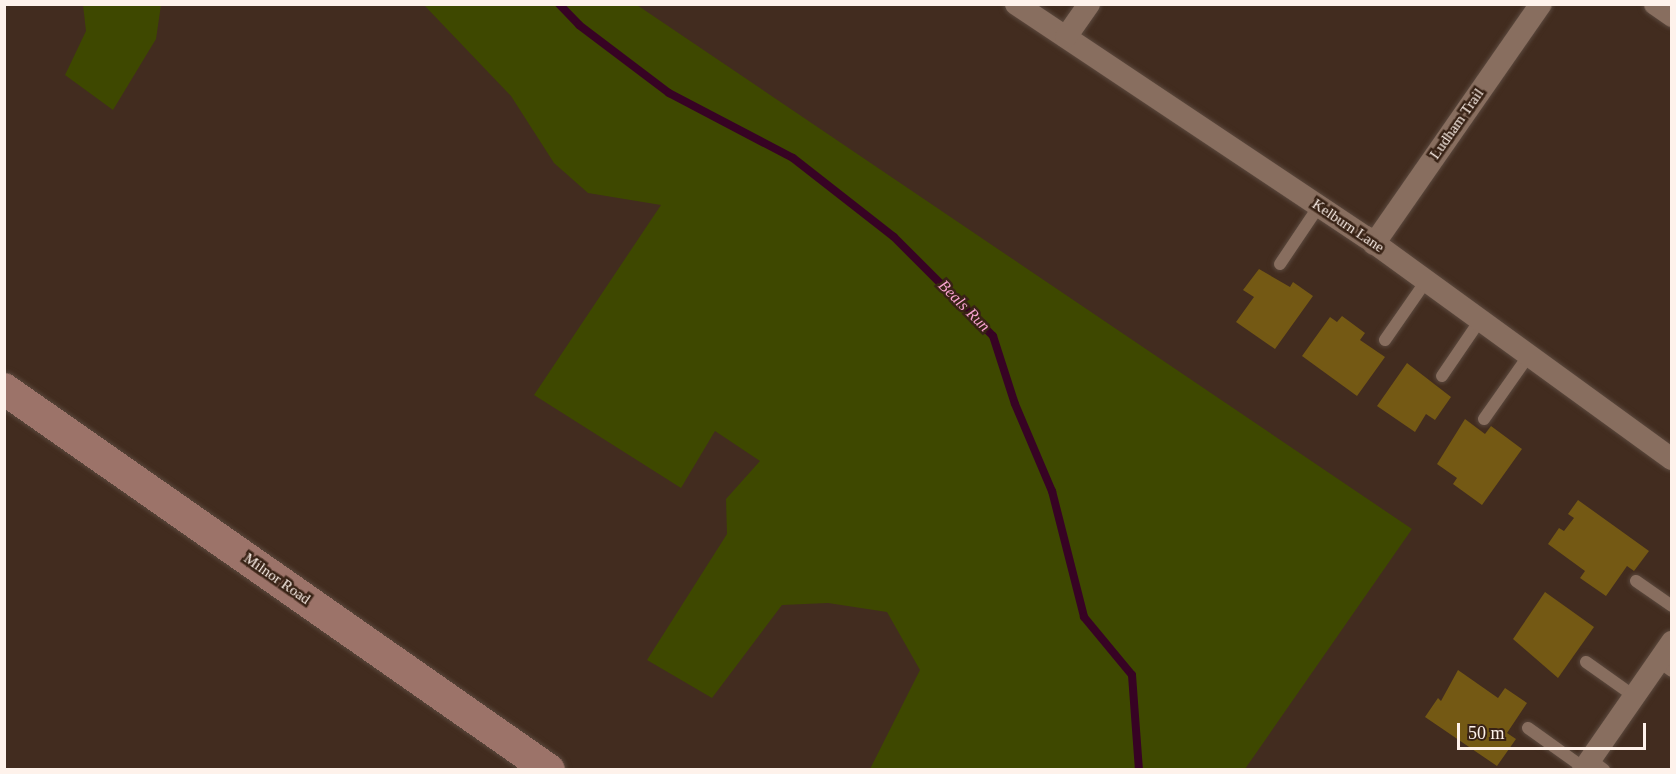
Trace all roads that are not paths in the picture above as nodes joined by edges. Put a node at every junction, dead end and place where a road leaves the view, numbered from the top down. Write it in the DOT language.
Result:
graph roads {
  1 [pos="1016,4"];
  2 [pos="1089,4"];
  3 [pos="1540,4"];
  4 [pos="1655,4"];
  5 [pos="1671,16"];
  6 [pos="1066,37"];
  7 [pos="1319,206"];
  8 [pos="1374,244"];
  9 [pos="1280,264"];
  10 [pos="1426,281"];
  11 [pos="1480,320"];
  12 [pos="1385,340"];
  13 [pos="1529,356"];
  14 [pos="1442,376"];
  15 [pos="4,389"];
  16 [pos="1484,419"];
  17 [pos="1671,459"];
  18 [pos="1636,581"];
  19 [pos="1671,606"];
  20 [pos="1671,642"];
  21 [pos="1586,662"];
  22 [pos="1665,666"];
  23 [pos="1634,696"];
  24 [pos="1528,729"];
  25 [pos="1590,767"];
  26 [pos="549,770"];
  1 -- 6 [label="street, Kelburn Lane"];
  2 -- 6 [label="street"];
  3 -- 8 [label="street, Ludham Trail"];
  4 -- 5 [label="street"];
  6 -- 7 [label="street, Kelburn Lane"];
  7 -- 8 [label="street, Kelburn Lane"];
  7 -- 9 [label="lane"];
  8 -- 10 [label="street, Kelburn Lane"];
  10 -- 11 [label="street, Kelburn Lane"];
  10 -- 12 [label="lane"];
  11 -- 13 [label="street, Kelburn Lane"];
  11 -- 14 [label="lane"];
  13 -- 16 [label="lane"];
  13 -- 17 [label="street, Kelburn Lane"];
  15 -- 26 [label="main road, Milnor Road"];
  18 -- 19 [label="lane"];
  20 -- 22 [label="street"];
  21 -- 23 [label="lane"];
  22 -- 23 [label="street"];
  23 -- 25 [label="street"];
  24 -- 25 [label="lane"];
}
